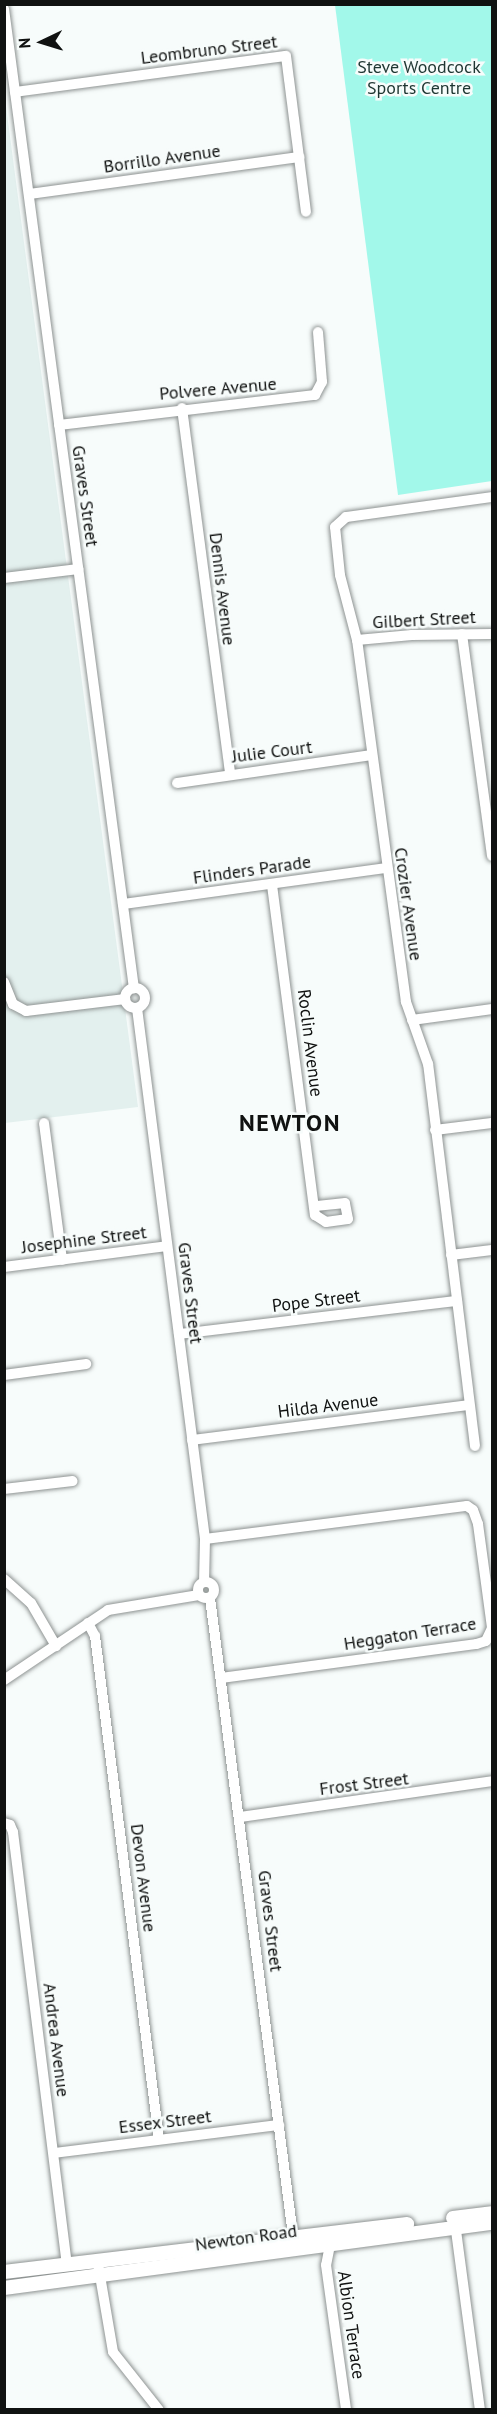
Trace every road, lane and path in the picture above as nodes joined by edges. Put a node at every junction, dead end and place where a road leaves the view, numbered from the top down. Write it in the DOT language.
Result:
graph roads {
  1 [pos="4,9"];
  2 [pos="15,92"];
  3 [pos="299,157"];
  4 [pos="29,194"];
  5 [pos="306,212"];
  6 [pos="318,332"];
  7 [pos="182,408"];
  8 [pos="59,424"];
  9 [pos="492,497"];
  10 [pos="78,568"];
  11 [pos="4,578"];
  12 [pos="462,634"];
  13 [pos="492,634"];
  14 [pos="357,640"];
  15 [pos="372,755"];
  16 [pos="230,774"];
  17 [pos="177,783"];
  18 [pos="492,856"];
  19 [pos="386,868"];
  20 [pos="272,885"];
  21 [pos="123,904"];
  22 [pos="4,982"];
  23 [pos="134,988"];
  24 [pos="125,999"];
  25 [pos="137,1008"];
  26 [pos="492,1009"];
  27 [pos="412,1020"];
  28 [pos="44,1123"];
  29 [pos="492,1123"];
  30 [pos="435,1130"];
  31 [pos="315,1206"];
  32 [pos="167,1246"];
  33 [pos="492,1250"];
  34 [pos="451,1255"];
  35 [pos="62,1260"];
  36 [pos="4,1267"];
  37 [pos="457,1300"];
  38 [pos="178,1334"];
  39 [pos="86,1364"];
  40 [pos="4,1375"];
  41 [pos="469,1405"];
  42 [pos="192,1440"];
  43 [pos="475,1446"];
  44 [pos="73,1481"];
  45 [pos="4,1489"];
  46 [pos="205,1539"];
  47 [pos="4,1579"];
  48 [pos="204,1582"];
  49 [pos="199,1595"];
  50 [pos="210,1598"];
  51 [pos="88,1623"];
  52 [pos="56,1646"];
  53 [pos="222,1677"];
  54 [pos="4,1680"];
  55 [pos="492,1781"];
  56 [pos="240,1817"];
  57 [pos="4,1823"];
  58 [pos="279,2125"];
  59 [pos="159,2139"];
  60 [pos="54,2153"];
  61 [pos="492,2213"];
  62 [pos="455,2223"];
  63 [pos="492,2223"];
  64 [pos="294,2244"];
  65 [pos="330,2245"];
  66 [pos="67,2266"];
  67 [pos="99,2270"];
  68 [pos="4,2272"];
  69 [pos="4,2288"];
  70 [pos="159,2409"];
  71 [pos="346,2409"];
  72 [pos="480,2409"];
  1 -- 2 [label="street, Graves Street"];
  2 -- 3 [label="street, Leombruno Street"];
  2 -- 4 [label="street, Graves Street"];
  3 -- 4 [label="street, Borrillo Avenue"];
  3 -- 5 [label="street, Leombruno Street"];
  4 -- 8 [label="street, Graves Street"];
  6 -- 7 [label="street, Polvere Avenue"];
  7 -- 8 [label="street, Polvere Avenue"];
  7 -- 16 [label="street, Dennis Avenue"];
  8 -- 10 [label="street, Graves Street"];
  9 -- 14 [label="street, Crozier Avenue"];
  10 -- 11 [label="street"];
  10 -- 21 [label="street, Graves Street"];
  12 -- 13 [label="street, Gilbert Street"];
  12 -- 14 [label="street, Gilbert Street"];
  12 -- 18 [label="street"];
  14 -- 15 [label="street, Crozier Avenue"];
  15 -- 16 [label="street, Julie Court"];
  15 -- 19 [label="street, Crozier Avenue"];
  16 -- 17 [label="street, Julie Court"];
  19 -- 20 [label="street, Flinders Parade"];
  19 -- 27 [label="street, Crozier Avenue"];
  20 -- 21 [label="street, Flinders Parade"];
  20 -- 31 [label="street, Roclin Avenue"];
  21 -- 23 [label="street, Graves Street"];
  22 -- 24 [label="street"];
  23 -- 24 [label="street"];
  23 -- 25 [label="street"];
  24 -- 25 [label="street"];
  25 -- 32 [label="street, Graves Street"];
  26 -- 27 [label="street"];
  27 -- 30 [label="street, Crozier Avenue"];
  28 -- 35 [label="street"];
  29 -- 30 [label="street"];
  30 -- 34 [label="street, Crozier Avenue"];
  32 -- 35 [label="street, Josephine Street"];
  32 -- 38 [label="street, Graves Street"];
  33 -- 34 [label="street"];
  34 -- 37 [label="street, Crozier Avenue"];
  35 -- 36 [label="street, Josephine Street"];
  37 -- 38 [label="street, Pope Street"];
  37 -- 41 [label="street, Crozier Avenue"];
  38 -- 42 [label="street, Graves Street"];
  39 -- 40 [label="street"];
  41 -- 42 [label="street, Hilda Avenue"];
  41 -- 43 [label="street, Crozier Avenue"];
  42 -- 46 [label="street, Graves Street"];
  44 -- 45 [label="street"];
  46 -- 48 [label="street, Graves Street"];
  46 -- 53 [label="street, Heggaton Terrace"];
  47 -- 52 [label="street"];
  48 -- 49 [label="street"];
  48 -- 50 [label="street, Graves Street"];
  49 -- 50 [label="street"];
  49 -- 51 [label="street"];
  50 -- 53 [label="street, Graves Street"];
  51 -- 52 [label="street"];
  51 -- 59 [label="street, Devon Avenue"];
  52 -- 54 [label="street"];
  53 -- 56 [label="street, Graves Street"];
  55 -- 56 [label="street, Frost Street"];
  56 -- 58 [label="street, Graves Street"];
  57 -- 60 [label="street, Andrea Avenue"];
  58 -- 59 [label="street, Essex Street"];
  58 -- 64 [label="street, Graves Street"];
  59 -- 60 [label="street, Essex Street"];
  60 -- 66 [label="street, Andrea Avenue"];
  61 -- 62 [label="main road, Newton Road"];
  62 -- 63 [label="main road, Newton Road"];
  62 -- 64 [label="main road, Newton Road"];
  62 -- 65 [label="main road, Newton Road"];
  62 -- 72 [label="street"];
  64 -- 65 [label="main road, Newton Road"];
  64 -- 67 [label="main road, Newton Road"];
  65 -- 71 [label="street, Albion Terrace"];
  66 -- 67 [label="main road, Newton Road"];
  66 -- 68 [label="main road, Newton Road"];
  67 -- 69 [label="main road, Newton Road"];
  67 -- 70 [label="street"];
}
